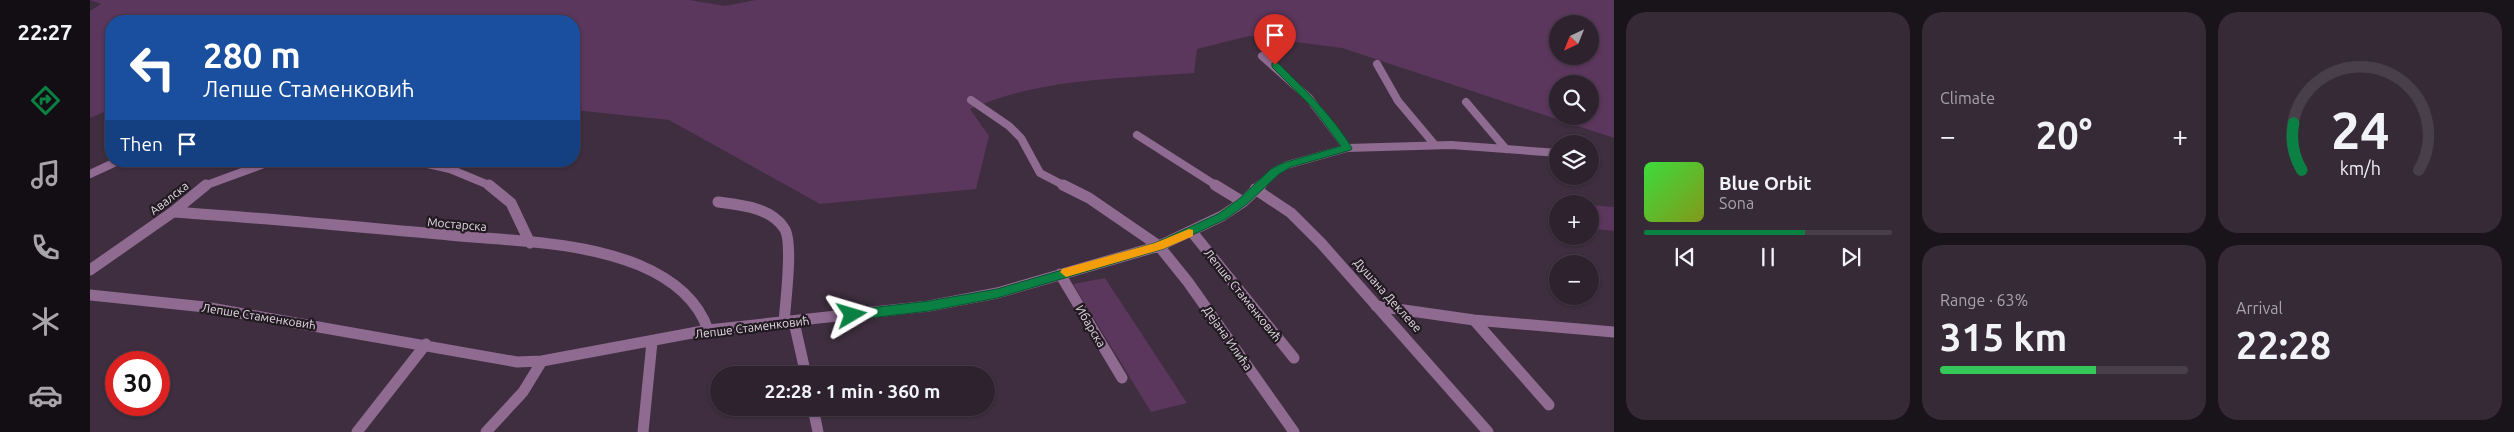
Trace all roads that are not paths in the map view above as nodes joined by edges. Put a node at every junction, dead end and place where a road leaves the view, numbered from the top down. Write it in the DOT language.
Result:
graph roads {
  1 [pos="1262,56"];
  2 [pos="1377,64"];
  3 [pos="970,100"];
  4 [pos="1466,102"];
  5 [pos="1136,135"];
  6 [pos="1435,145"];
  7 [pos="1347,148"];
  8 [pos="1506,149"];
  9 [pos="1549,152"];
  10 [pos="105,167"];
  11 [pos="255,167"];
  12 [pos="446,167"];
  13 [pos="90,174"];
  14 [pos="1255,189"];
  15 [pos="718,202"];
  16 [pos="1243,202"];
  17 [pos="173,212"];
  18 [pos="1192,232"];
  19 [pos="530,243"];
  20 [pos="1159,246"];
  21 [pos="90,270"];
  22 [pos="1060,274"];
  23 [pos="90,294"];
  24 [pos="1376,306"];
  25 [pos="1474,320"];
  26 [pos="789,323"];
  27 [pos="708,330"];
  28 [pos="1614,332"];
  29 [pos="652,342"];
  30 [pos="426,344"];
  31 [pos="1294,358"];
  32 [pos="542,361"];
  33 [pos="803,366"];
  34 [pos="1122,378"];
  35 [pos="1549,405"];
  36 [pos="815,416"];
  37 [pos="357,432"];
  38 [pos="486,432"];
  39 [pos="643,432"];
  40 [pos="818,432"];
  41 [pos="1294,432"];
  42 [pos="1488,432"];
  1 -- 7 [label="street"];
  2 -- 6 [label="street"];
  3 -- 20 [label="street, Дејана Илића"];
  4 -- 8 [label="street"];
  5 -- 16 [label="street"];
  6 -- 7 [label="street, Лепше Стаменковић"];
  6 -- 8 [label="street, Лепше Стаменковић"];
  7 -- 14 [label="street, Лепше Стаменковић"];
  8 -- 9 [label="street, Лепше Стаменковић"];
  10 -- 13 [label="street"];
  11 -- 17 [label="street, Авалска"];
  12 -- 19 [label="street"];
  14 -- 16 [label="street, Лепше Стаменковић"];
  14 -- 24 [label="street, Душана Деклеве"];
  15 -- 26 [label="street"];
  16 -- 18 [label="street, Лепше Стаменковић"];
  17 -- 19 [label="street, Мостарска"];
  17 -- 21 [label="street, Авалска"];
  18 -- 20 [label="street, Лепше Стаменковић"];
  18 -- 31 [label="street, Лепше Стаменковић"];
  19 -- 27 [label="street, Мостарска"];
  20 -- 22 [label="street, Лепше Стаменковић"];
  20 -- 41 [label="street, Дејана Илића"];
  22 -- 26 [label="street, Лепше Стаменковић"];
  22 -- 34 [label="street, Ибарска"];
  23 -- 30 [label="street, Лепше Стаменковић"];
  24 -- 25 [label="street"];
  24 -- 42 [label="street, Душана Деклеве"];
  25 -- 28 [label="street"];
  25 -- 35 [label="street"];
  26 -- 27 [label="street, Лепше Стаменковић"];
  26 -- 33 [label="street"];
  27 -- 29 [label="street, Лепше Стаменковић"];
  29 -- 32 [label="street, Лепше Стаменковић"];
  29 -- 39 [label="street"];
  30 -- 32 [label="street, Лепше Стаменковић"];
  30 -- 37 [label="street"];
  32 -- 38 [label="street"];
  36 -- 40 [label="street"];
}
